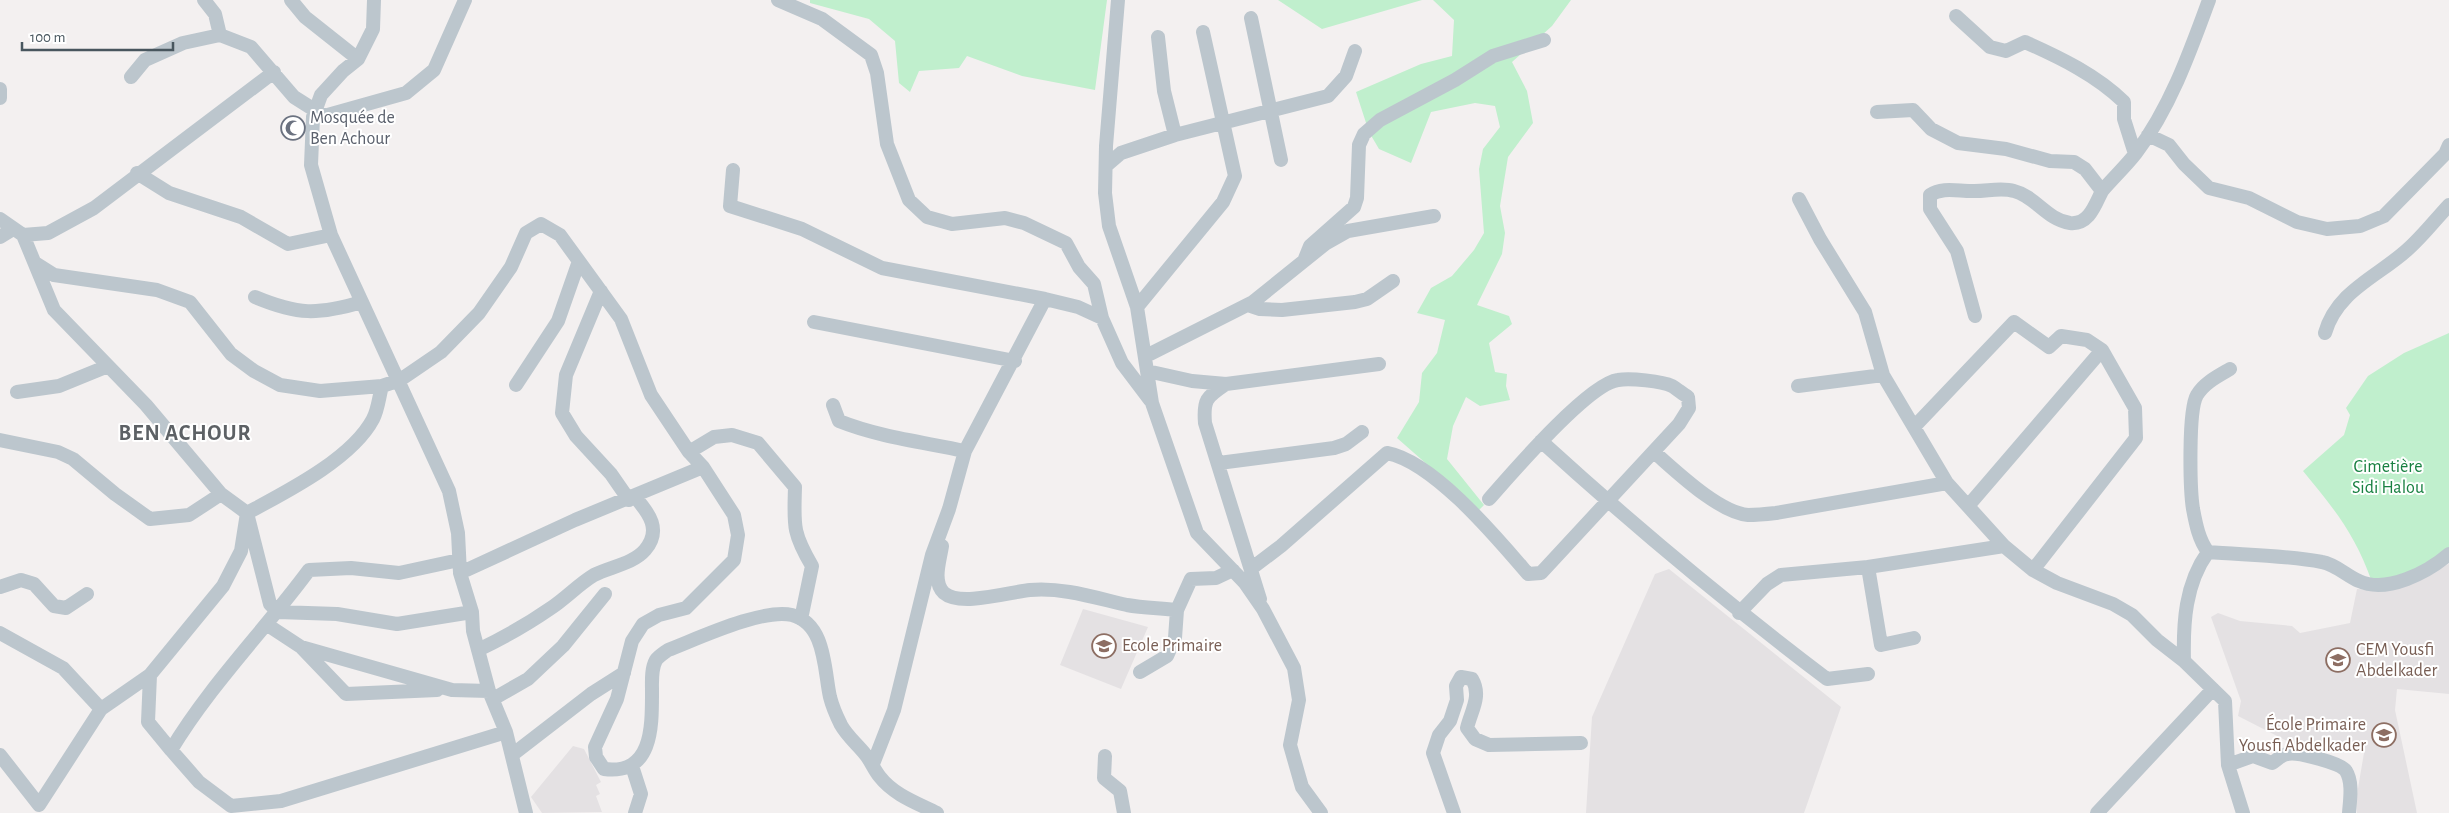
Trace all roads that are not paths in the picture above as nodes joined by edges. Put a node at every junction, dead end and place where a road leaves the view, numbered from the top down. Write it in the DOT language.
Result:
graph roads {
  1 [pos="204,0"];
  2 [pos="291,0"];
  3 [pos="465,0"];
  4 [pos="778,0"];
  5 [pos="1118,0"];
  6 [pos="2209,0"];
  7 [pos="373,1"];
  8 [pos="1956,16"];
  9 [pos="1251,18"];
  10 [pos="1203,32"];
  11 [pos="220,35"];
  12 [pos="1158,37"];
  13 [pos="1544,40"];
  14 [pos="1355,51"];
  15 [pos="358,59"];
  16 [pos="274,72"];
  17 [pos="131,77"];
  18 [pos="0,89"];
  19 [pos="0,98"];
  20 [pos="1270,110"];
  21 [pos="315,111"];
  22 [pos="1877,112"];
  23 [pos="1222,123"];
  24 [pos="1175,135"];
  25 [pos="2148,135"];
  26 [pos="2135,154"];
  27 [pos="2448,155"];
  28 [pos="1281,160"];
  29 [pos="1107,165"];
  30 [pos="733,170"];
  31 [pos="137,173"];
  32 [pos="2102,191"];
  33 [pos="1799,200"];
  34 [pos="2449,205"];
  35 [pos="1434,216"];
  36 [pos="0,219"];
  37 [pos="18,232"];
  38 [pos="331,235"];
  39 [pos="0,237"];
  40 [pos="579,261"];
  41 [pos="1304,261"];
  42 [pos="34,263"];
  43 [pos="1393,281"];
  44 [pos="600,291"];
  45 [pos="255,297"];
  46 [pos="1045,298"];
  47 [pos="362,302"];
  48 [pos="1248,305"];
  49 [pos="1137,307"];
  50 [pos="1975,316"];
  51 [pos="1102,318"];
  52 [pos="814,322"];
  53 [pos="2325,334"];
  54 [pos="2102,350"];
  55 [pos="1146,356"];
  56 [pos="1015,360"];
  57 [pos="1379,364"];
  58 [pos="108,366"];
  59 [pos="2230,369"];
  60 [pos="1147,372"];
  61 [pos="1883,376"];
  62 [pos="398,381"];
  63 [pos="1226,384"];
  64 [pos="516,385"];
  65 [pos="382,386"];
  66 [pos="1798,386"];
  67 [pos="17,392"];
  68 [pos="1152,403"];
  69 [pos="833,405"];
  70 [pos="1914,427"];
  71 [pos="1362,432"];
  72 [pos="0,440"];
  73 [pos="1541,440"];
  74 [pos="965,451"];
  75 [pos="689,452"];
  76 [pos="1654,452"];
  77 [pos="1219,463"];
  78 [pos="703,467"];
  79 [pos="1947,483"];
  80 [pos="220,494"];
  81 [pos="632,498"];
  82 [pos="1489,500"];
  83 [pos="1607,501"];
  84 [pos="1968,506"];
  85 [pos="247,513"];
  86 [pos="946,518"];
  87 [pos="2004,546"];
  88 [pos="2208,552"];
  89 [pos="2449,554"];
  90 [pos="459,567"];
  91 [pos="1868,567"];
  92 [pos="1252,568"];
  93 [pos="1233,570"];
  94 [pos="2033,570"];
  95 [pos="0,587"];
  96 [pos="87,594"];
  97 [pos="605,594"];
  98 [pos="1263,609"];
  99 [pos="1177,610"];
  100 [pos="278,612"];
  101 [pos="472,612"];
  102 [pos="1739,613"];
  103 [pos="801,619"];
  104 [pos="266,624"];
  105 [pos="0,633"];
  106 [pos="1914,638"];
  107 [pos="301,647"];
  108 [pos="478,650"];
  109 [pos="2184,661"];
  110 [pos="1140,672"];
  111 [pos="624,673"];
  112 [pos="1868,674"];
  113 [pos="150,675"];
  114 [pos="2213,689"];
  115 [pos="452,690"];
  116 [pos="591,694"];
  117 [pos="491,695"];
  118 [pos="101,710"];
  119 [pos="607,722"];
  120 [pos="506,732"];
  121 [pos="1581,742"];
  122 [pos="171,750"];
  123 [pos="0,755"];
  124 [pos="512,755"];
  125 [pos="1106,756"];
  126 [pos="873,764"];
  127 [pos="2228,765"];
  128 [pos="632,766"];
  129 [pos="42,809"];
  130 [pos="232,809"];
  131 [pos="522,812"];
  132 [pos="634,813"];
  133 [pos="937,813"];
  134 [pos="1124,813"];
  135 [pos="1321,813"];
  136 [pos="1454,813"];
  137 [pos="2097,813"];
  138 [pos="2243,813"];
  139 [pos="2349,813"];
  1 -- 11 [label="street"];
  2 -- 15 [label="street"];
  3 -- 21 [label="street"];
  4 -- 51 [label="street"];
  5 -- 29 [label="street"];
  6 -- 25 [label="street"];
  7 -- 15 [label="street"];
  8 -- 26 [label="street"];
  9 -- 20 [label="street"];
  10 -- 23 [label="street"];
  11 -- 16 [label="street"];
  11 -- 17 [label="street"];
  12 -- 24 [label="street"];
  13 -- 41 [label="street"];
  14 -- 20 [label="street"];
  15 -- 21 [label="street"];
  16 -- 21 [label="street"];
  16 -- 31 [label="street"];
  18 -- 19 [label="street"];
  20 -- 23 [label="street"];
  20 -- 28 [label="street"];
  21 -- 38 [label="street"];
  22 -- 32 [label="street"];
  23 -- 24 [label="street"];
  23 -- 49 [label="street"];
  24 -- 29 [label="street"];
  25 -- 26 [label="street"];
  25 -- 27 [label="street"];
  26 -- 32 [label="street"];
  29 -- 49 [label="street"];
  30 -- 46 [label="street"];
  31 -- 37 [label="street"];
  31 -- 38 [label="street"];
  32 -- 50 [label="street"];
  33 -- 61 [label="street"];
  34 -- 53 [label="street"];
  35 -- 41 [label="street"];
  36 -- 37 [label="street"];
  37 -- 39 [label="street"];
  37 -- 42 [label="street"];
  38 -- 47 [label="street"];
  40 -- 44 [label="street"];
  40 -- 62 [label="street"];
  40 -- 64 [label="street"];
  41 -- 48 [label="street"];
  42 -- 58 [label="street"];
  42 -- 65 [label="street"];
  43 -- 48 [label="street"];
  44 -- 75 [label="street"];
  44 -- 81 [label="street"];
  45 -- 47 [label="street"];
  46 -- 51 [label="street"];
  46 -- 56 [label="street"];
  47 -- 62 [label="street"];
  48 -- 55 [label="street"];
  49 -- 55 [label="street"];
  51 -- 68 [label="street"];
  52 -- 56 [label="street"];
  54 -- 70 [label="street"];
  54 -- 84 [label="street"];
  54 -- 94 [label="street"];
  55 -- 60 [label="street"];
  56 -- 74 [label="street"];
  57 -- 63 [label="street"];
  58 -- 67 [label="street"];
  58 -- 80 [label="street"];
  59 -- 88 [label="street"];
  60 -- 63 [label="street"];
  60 -- 68 [label="street"];
  61 -- 66 [label="street"];
  61 -- 70 [label="street"];
  62 -- 65 [label="street"];
  62 -- 90 [label="street"];
  63 -- 77 [label="street"];
  65 -- 85 [label="street"];
  68 -- 93 [label="street"];
  69 -- 74 [label="street"];
  70 -- 79 [label="street"];
  71 -- 77 [label="street"];
  72 -- 80 [label="street"];
  73 -- 76 [label="street"];
  73 -- 82 [label="street"];
  73 -- 83 [label="street"];
  74 -- 86 [label="street"];
  75 -- 78 [label="street"];
  75 -- 103 [label="street"];
  76 -- 79 [label="street"];
  76 -- 83 [label="street"];
  77 -- 92 [label="street"];
  78 -- 81 [label="street"];
  78 -- 111 [label="street"];
  79 -- 84 [label="street"];
  80 -- 85 [label="street"];
  81 -- 90 [label="street"];
  81 -- 108 [label="street"];
  83 -- 92 [label="street"];
  83 -- 102 [label="street"];
  84 -- 87 [label="street"];
  85 -- 100 [label="street"];
  85 -- 113 [label="street"];
  86 -- 99 [label="street"];
  86 -- 126 [label="street"];
  87 -- 91 [label="street"];
  87 -- 94 [label="street"];
  88 -- 89 [label="street"];
  88 -- 109 [label="street"];
  90 -- 100 [label="street"];
  90 -- 101 [label="street"];
  91 -- 102 [label="street"];
  91 -- 106 [label="street"];
  92 -- 98 [label="street"];
  93 -- 98 [label="street"];
  93 -- 99 [label="street"];
  94 -- 109 [label="street"];
  95 -- 96 [label="street"];
  97 -- 117 [label="street"];
  98 -- 135 [label="street"];
  99 -- 110 [label="street"];
  100 -- 101 [label="street"];
  100 -- 104 [label="street"];
  101 -- 108 [label="street"];
  102 -- 112 [label="street"];
  103 -- 126 [label="street"];
  103 -- 128 [label="street"];
  104 -- 107 [label="street"];
  104 -- 122 [label="street"];
  105 -- 118 [label="street"];
  107 -- 115 [label="street"];
  107 -- 115 [label="street"];
  108 -- 117 [label="street"];
  109 -- 114 [label="street"];
  111 -- 116 [label="street"];
  111 -- 119 [label="street"];
  113 -- 118 [label="street"];
  113 -- 122 [label="street"];
  114 -- 127 [label="street"];
  114 -- 137 [label="street"];
  115 -- 117 [label="street"];
  116 -- 119 [label="street"];
  116 -- 124 [label="street"];
  117 -- 120 [label="street"];
  118 -- 129 [label="street"];
  119 -- 128 [label="street"];
  120 -- 124 [label="street"];
  120 -- 130 [label="street"];
  121 -- 136 [label="street"];
  122 -- 130 [label="street"];
  123 -- 129 [label="street"];
  124 -- 131 [label="street"];
  125 -- 134 [label="street"];
  126 -- 133 [label="street"];
  127 -- 138 [label="street"];
  127 -- 139 [label="street"];
  128 -- 132 [label="street"];
}
